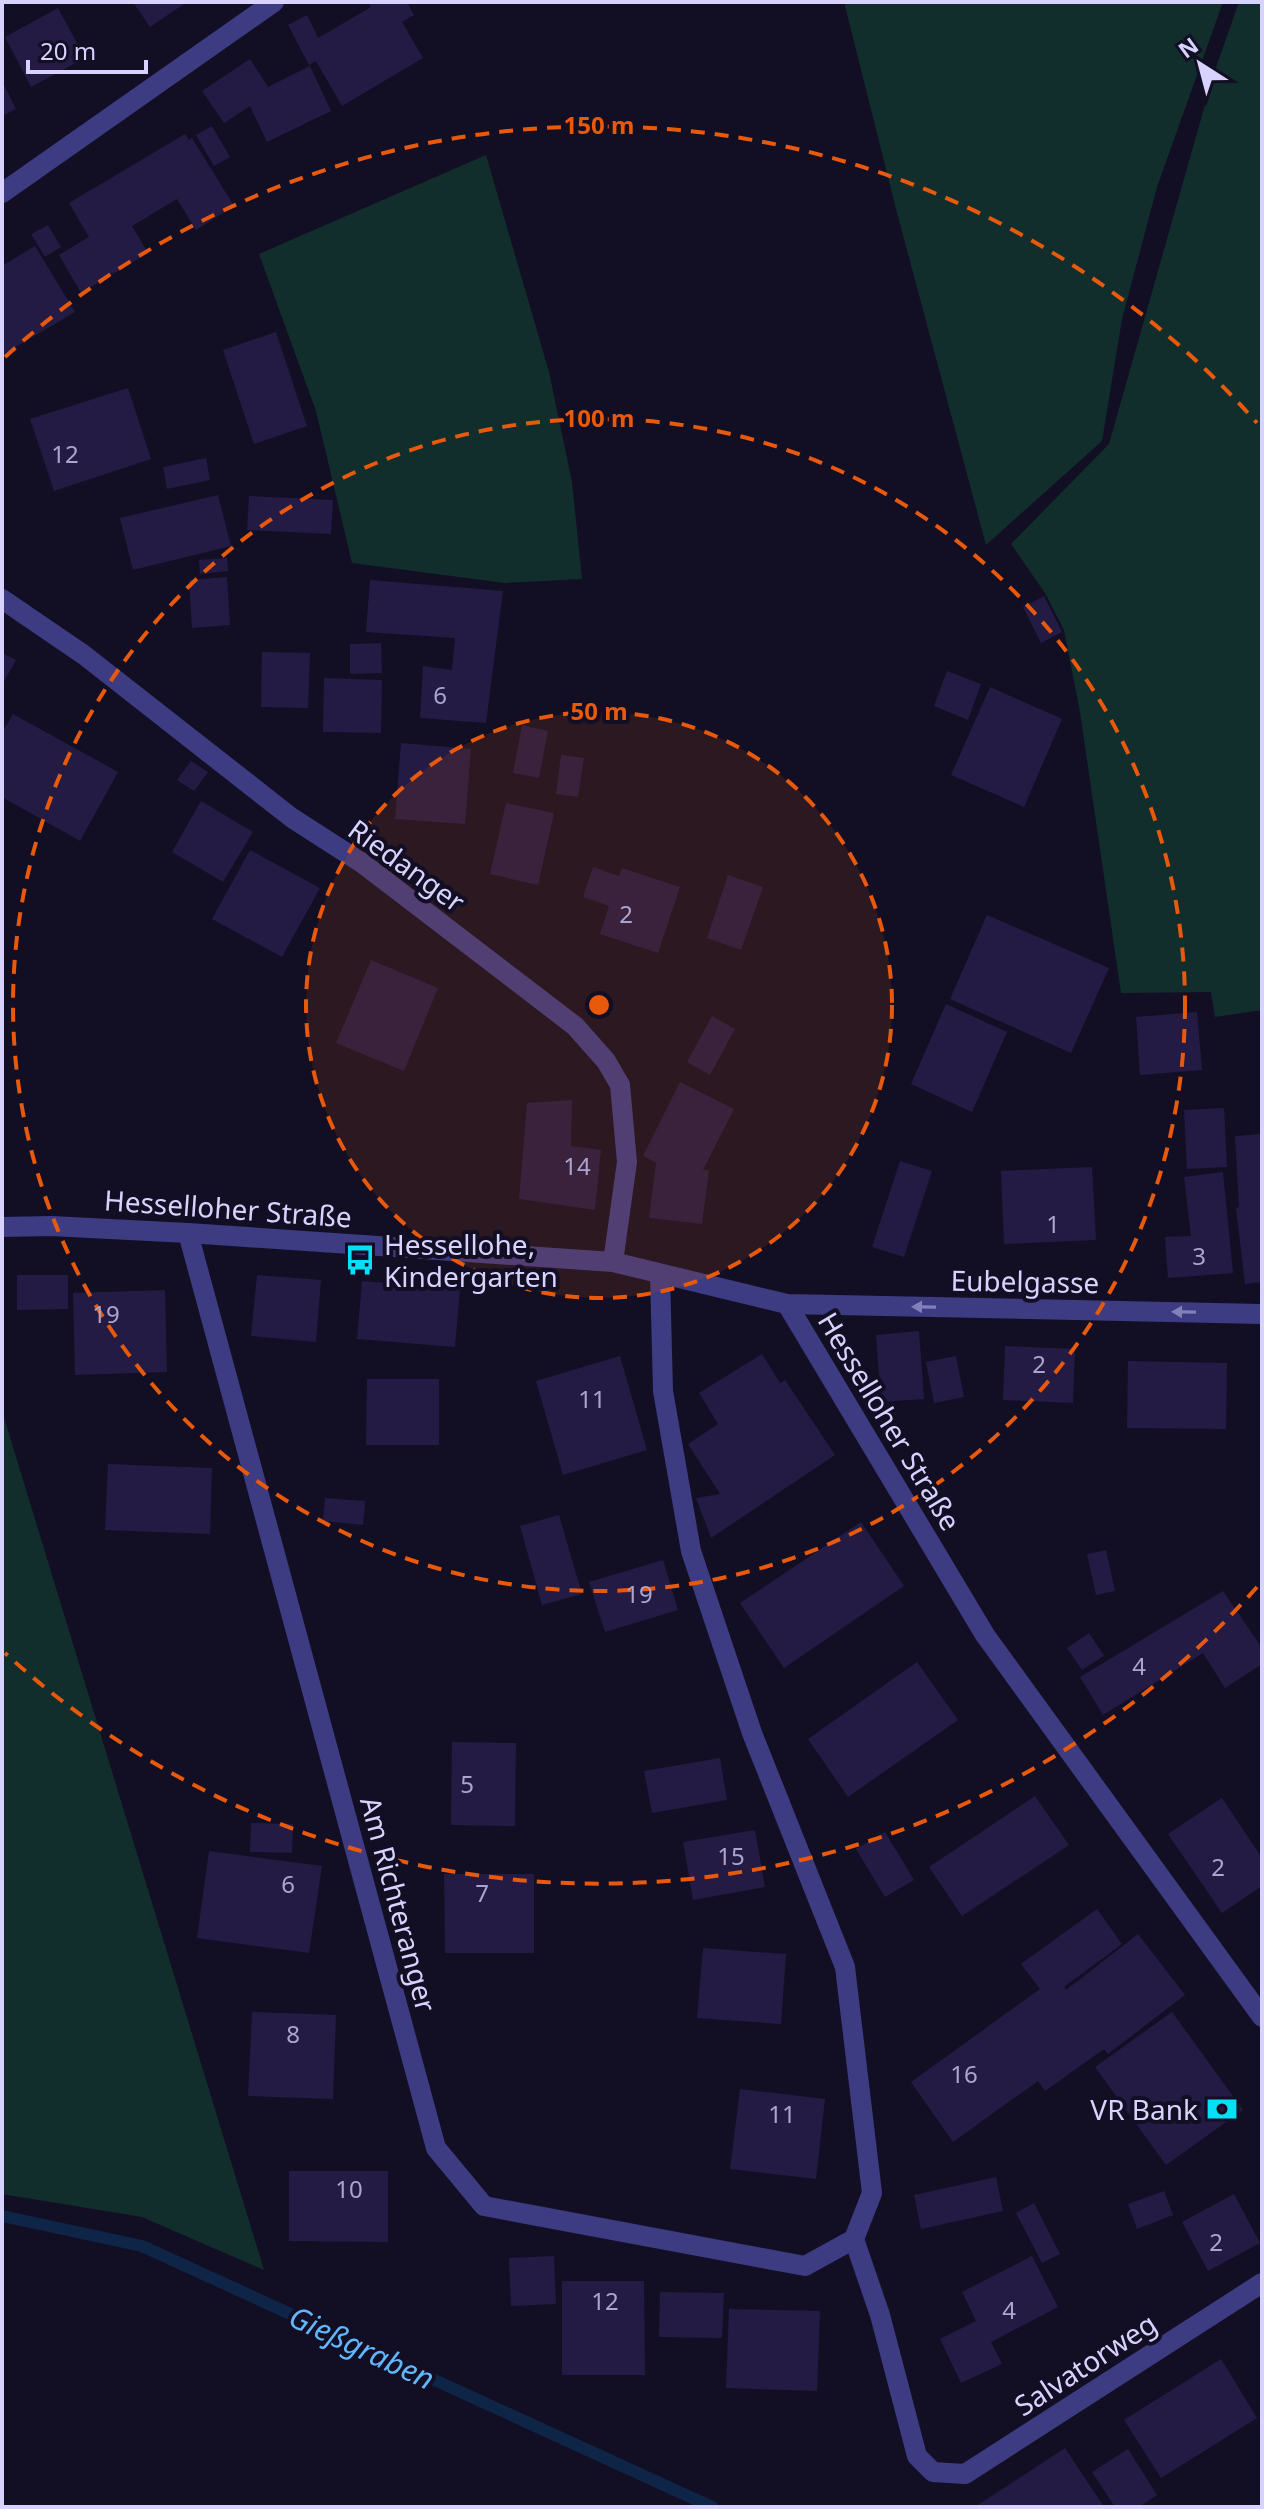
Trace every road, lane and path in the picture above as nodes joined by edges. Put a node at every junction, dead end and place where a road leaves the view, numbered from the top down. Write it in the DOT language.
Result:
graph roads {
  1 [pos="274,2"];
  2 [pos="2,193"];
  3 [pos="2,599"];
  4 [pos="2,1227"];
  5 [pos="188,1233"];
  6 [pos="613,1262"];
  7 [pos="660,1274"];
  8 [pos="787,1304"];
  9 [pos="1262,1314"];
  10 [pos="1262,2017"];
  11 [pos="854,2239"];
  12 [pos="1262,2283"];
  1 -- 2 [label="street"];
  3 -- 6 [label="street, Riedanger"];
  4 -- 5 [label="street, Hesselloher Straße"];
  5 -- 6 [label="street, Hesselloher Straße"];
  5 -- 11 [label="street, Am Richteranger"];
  6 -- 7 [label="street, Hesselloher Straße"];
  7 -- 8 [label="street, Hesselloher Straße"];
  7 -- 11 [label="street"];
  9 -- 8 [label="street, Eubelgasse, one-way"];
  8 -- 10 [label="street, Hesselloher Straße"];
  11 -- 12 [label="street, Salvatorweg"];
}
